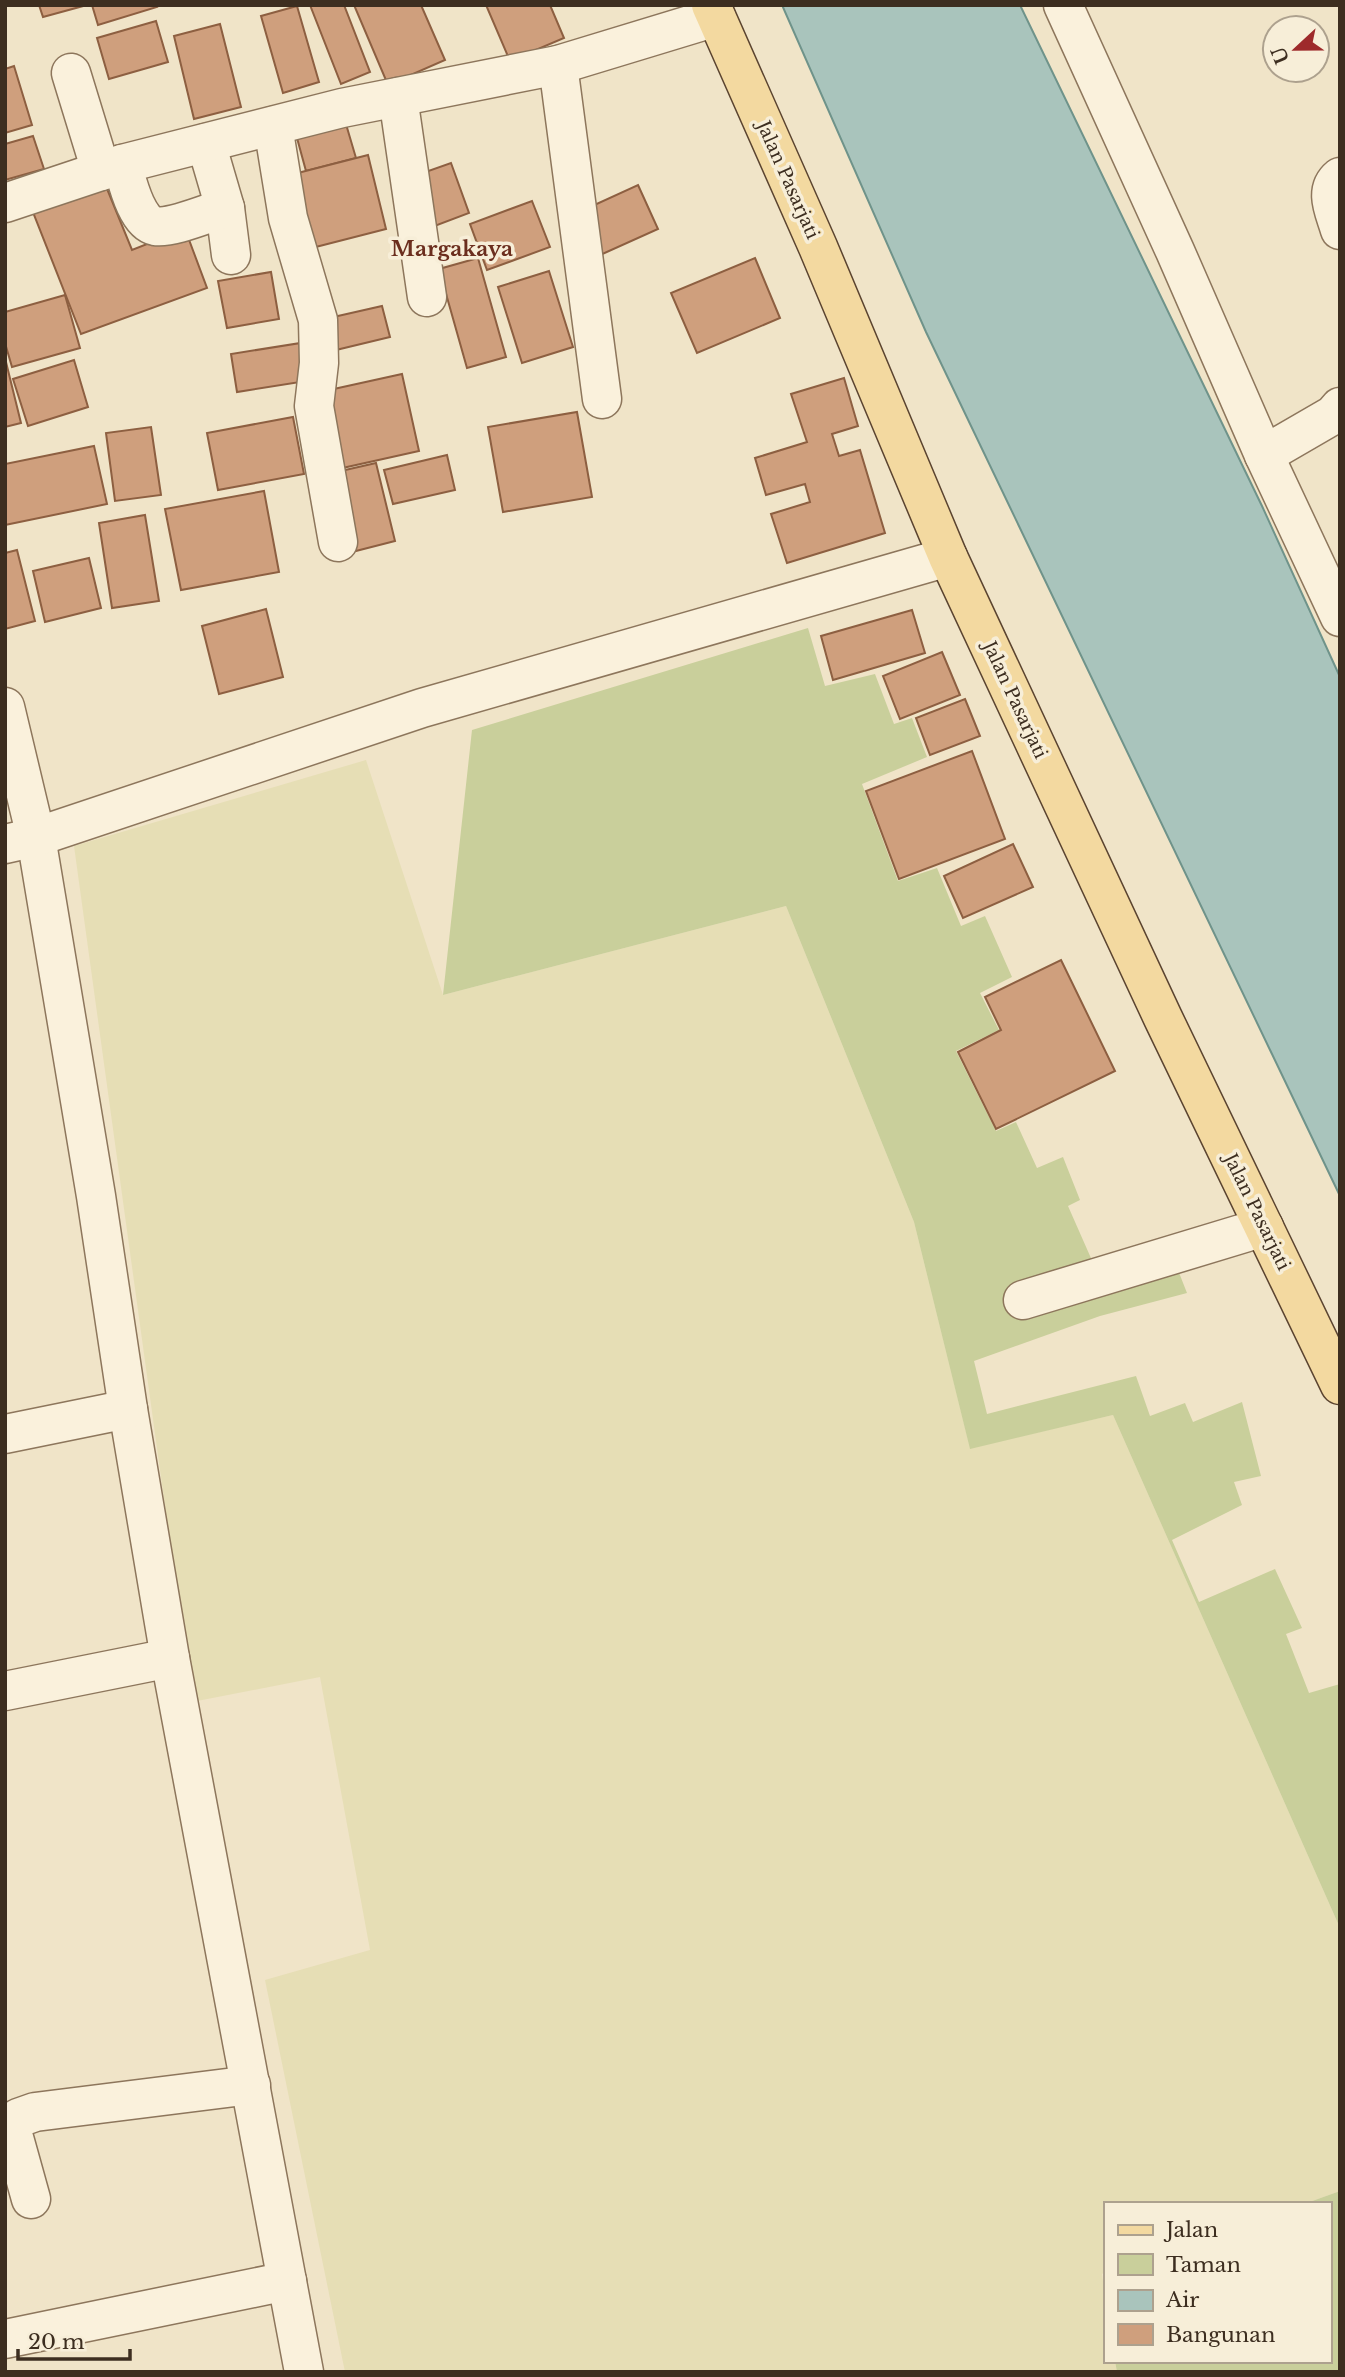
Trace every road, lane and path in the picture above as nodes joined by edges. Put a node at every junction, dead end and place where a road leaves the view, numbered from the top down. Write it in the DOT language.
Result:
graph roads {
  1 [pos="1063,5"];
  2 [pos="713,11"];
  3 [pos="558,65"];
  4 [pos="71,73"];
  5 [pos="398,97"];
  6 [pos="273,126"];
  7 [pos="206,143"];
  8 [pos="111,167"];
  9 [pos="1340,177"];
  10 [pos="5,203"];
  11 [pos="225,208"];
  12 [pos="1340,230"];
  13 [pos="231,255"];
  14 [pos="427,297"];
  15 [pos="602,399"];
  16 [pos="1340,407"];
  17 [pos="1265,455"];
  18 [pos="338,542"];
  19 [pos="948,557"];
  20 [pos="1330,571"];
  21 [pos="1340,617"];
  22 [pos="5,706"];
  23 [pos="20,841"];
  24 [pos="1264,1227"];
  25 [pos="1023,1300"];
  26 [pos="1340,1385"];
  27 [pos="128,1409"];
  28 [pos="5,1434"];
  29 [pos="170,1658"];
  30 [pos="5,1691"];
  31 [pos="251,2085"];
  32 [pos="31,2199"];
  33 [pos="287,2281"];
  34 [pos="5,2339"];
  35 [pos="304,2372"];
  1 -- 17 [label="street"];
  2 -- 3 [label="street"];
  2 -- 19 [label="main road, Jalan Pasarjati"];
  3 -- 5 [label="street"];
  3 -- 15 [label="street"];
  4 -- 8 [label="street"];
  5 -- 6 [label="street"];
  5 -- 14 [label="street"];
  6 -- 7 [label="street"];
  6 -- 18 [label="street"];
  7 -- 8 [label="street"];
  7 -- 11 [label="street"];
  8 -- 10 [label="street"];
  8 -- 11 [label="street"];
  9 -- 12 [label="street"];
  11 -- 13 [label="street"];
  16 -- 17 [label="street"];
  17 -- 20 [label="street"];
  19 -- 23 [label="street"];
  19 -- 24 [label="main road, Jalan Pasarjati"];
  20 -- 21 [label="street"];
  22 -- 23 [label="street"];
  23 -- 27 [label="street"];
  24 -- 25 [label="street"];
  24 -- 26 [label="main road, Jalan Pasarjati"];
  27 -- 28 [label="street"];
  27 -- 29 [label="street"];
  29 -- 30 [label="street"];
  29 -- 31 [label="street"];
  31 -- 32 [label="street"];
  31 -- 33 [label="street"];
  33 -- 34 [label="street"];
  33 -- 35 [label="street"];
}
